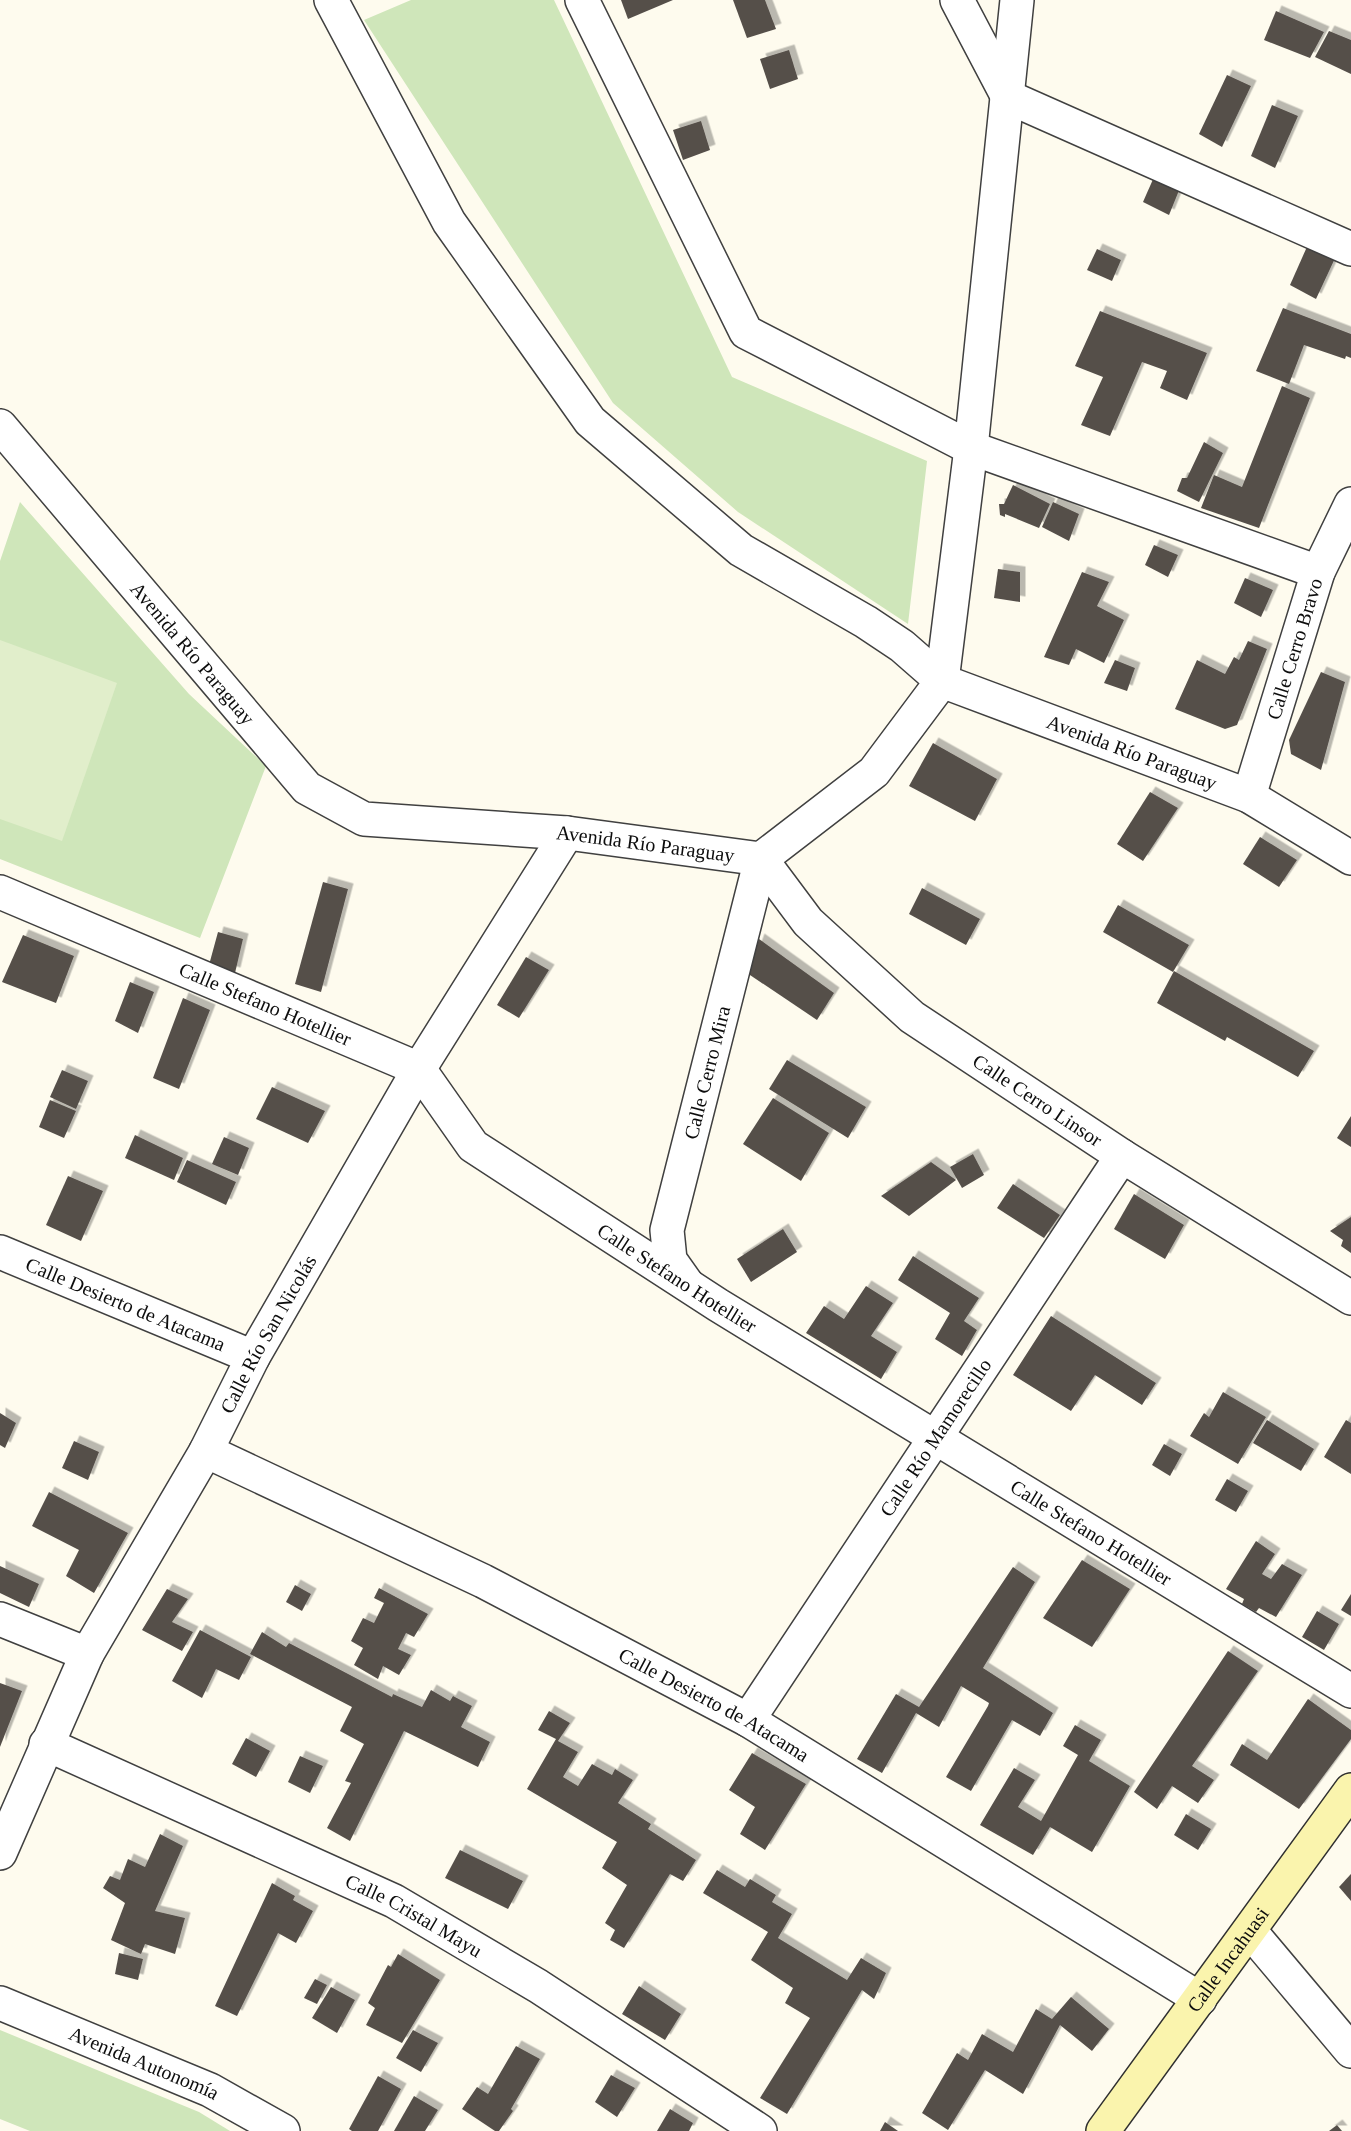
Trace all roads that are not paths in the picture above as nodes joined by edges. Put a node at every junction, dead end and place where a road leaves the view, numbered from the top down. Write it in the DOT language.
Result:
graph roads {
  1 [pos="331,0"];
  2 [pos="582,0"];
  3 [pos="957,0"];
  4 [pos="1017,0"];
  5 [pos="1008,97"];
  6 [pos="1351,249"];
  7 [pos="0,426"];
  8 [pos="971,448"];
  9 [pos="1351,504"];
  10 [pos="1318,572"];
  11 [pos="942,681"];
  12 [pos="1249,796"];
  13 [pos="567,833"];
  14 [pos="1351,858"];
  15 [pos="761,859"];
  16 [pos="0,892"];
  17 [pos="419,1069"];
  18 [pos="1122,1156"];
  19 [pos="0,1252"];
  20 [pos="687,1284"];
  21 [pos="1351,1298"];
  22 [pos="253,1357"];
  23 [pos="935,1438"];
  24 [pos="206,1451"];
  25 [pos="0,1619"];
  26 [pos="87,1654"];
  27 [pos="1351,1691"];
  28 [pos="748,1720"];
  29 [pos="46,1744"];
  30 [pos="1351,1790"];
  31 [pos="0,1853"];
  32 [pos="1250,1930"];
  33 [pos="1200,1998"];
  34 [pos="0,2003"];
  35 [pos="1351,2051"];
  36 [pos="283,2131"];
  37 [pos="760,2131"];
  38 [pos="1102,2131"];
  1 -- 11 [label="street"];
  2 -- 8 [label="street"];
  3 -- 5 [label="street"];
  4 -- 5 [label="street"];
  5 -- 6 [label="street"];
  5 -- 8 [label="street"];
  7 -- 13 [label="street, Avenida Río Paraguay"];
  8 -- 10 [label="street"];
  8 -- 11 [label="street"];
  9 -- 10 [label="street, Calle Cerro Bravo"];
  10 -- 12 [label="street, Calle Cerro Bravo"];
  11 -- 12 [label="street, Avenida Río Paraguay"];
  11 -- 15 [label="street, Avenida Río Paraguay"];
  12 -- 14 [label="street, Avenida Río Paraguay"];
  13 -- 15 [label="street, Avenida Río Paraguay"];
  13 -- 17 [label="street, Calle Río San Nicolás"];
  15 -- 18 [label="street, Calle Cerro Linsor"];
  15 -- 20 [label="street, Calle Cerro Mira"];
  16 -- 17 [label="street, Calle Stefano Hotellier"];
  17 -- 20 [label="street, Calle Stefano Hotellier"];
  17 -- 22 [label="street, Calle Río San Nicolás"];
  18 -- 21 [label="street, Calle Cerro Linsor"];
  18 -- 23 [label="street, Calle Río Mamorecillo"];
  19 -- 22 [label="street, Calle Desierto de Atacama"];
  20 -- 23 [label="street, Calle Stefano Hotellier"];
  22 -- 24 [label="street, Calle Río San Nicolás"];
  23 -- 27 [label="street, Calle Stefano Hotellier"];
  23 -- 28 [label="street, Calle Río Mamorecillo"];
  24 -- 26 [label="street, Calle Río San Nicolás"];
  24 -- 28 [label="street, Calle Desierto de Atacama"];
  25 -- 26 [label="street"];
  26 -- 29 [label="street, Calle Río San Nicolás"];
  28 -- 33 [label="street, Calle Desierto de Atacama"];
  29 -- 31 [label="street, Calle Río San Nicolás"];
  29 -- 37 [label="street, Calle Cristal Mayu"];
  30 -- 32 [label="main road, Calle Incahuasi"];
  32 -- 33 [label="main road, Calle Incahuasi"];
  32 -- 35 [label="street"];
  33 -- 38 [label="main road, Calle Incahuasi"];
  34 -- 36 [label="street, Avenida Autonomía"];
}
